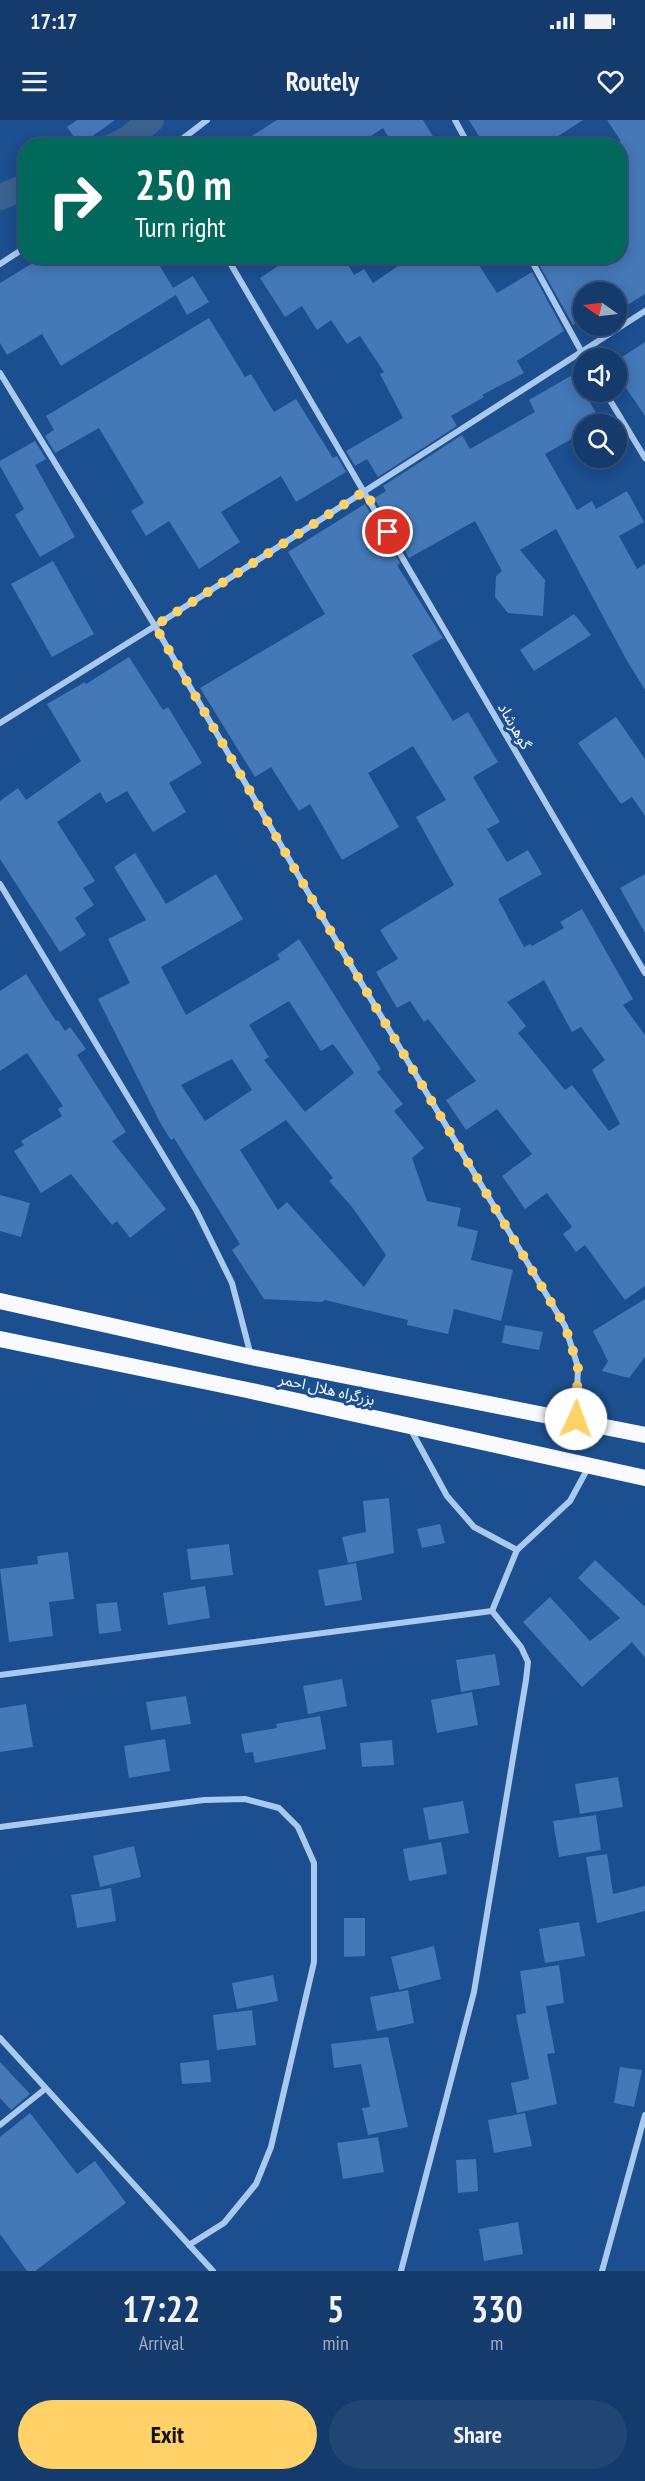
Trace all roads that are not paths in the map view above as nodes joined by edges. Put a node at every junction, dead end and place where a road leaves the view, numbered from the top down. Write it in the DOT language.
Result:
graph roads {
  1 [pos="207,120"];
  2 [pos="455,120"];
  3 [pos="183,138"];
  4 [pos="465,138"];
  5 [pos="18,252"];
  6 [pos="0,264"];
  7 [pos="231,264"];
  8 [pos="534,264"];
  9 [pos="645,311"];
  10 [pos="579,348"];
  11 [pos="593,348"];
  12 [pos="573,361"];
  13 [pos="0,373"];
  14 [pos="611,402"];
  15 [pos="645,458"];
  16 [pos="365,491"];
  17 [pos="155,626"];
  18 [pos="0,723"];
  19 [pos="0,884"];
  20 [pos="645,974"];
  21 [pos="0,1302"];
  22 [pos="0,1339"];
  23 [pos="251,1357"];
  24 [pos="576,1419"];
  25 [pos="409,1426"];
  26 [pos="645,1435"];
  27 [pos="589,1466"];
  28 [pos="645,1478"];
  29 [pos="516,1550"];
  30 [pos="492,1611"];
  31 [pos="0,1675"];
  32 [pos="0,1827"];
  33 [pos="0,2038"];
  34 [pos="45,2089"];
  35 [pos="645,2115"];
  36 [pos="0,2125"];
  37 [pos="189,2245"];
  38 [pos="213,2271"];
  39 [pos="401,2271"];
  40 [pos="602,2271"];
  1 -- 3 [label="street"];
  2 -- 4 [label="street"];
  5 -- 6 [label="street"];
  7 -- 16 [label="street, گوهرشاد"];
  8 -- 10 [label="street"];
  9 -- 11 [label="street"];
  12 -- 16 [label="street"];
  13 -- 17 [label="street"];
  14 -- 15 [label="street"];
  16 -- 17 [label="street"];
  16 -- 20 [label="street, گوهرشاد"];
  17 -- 18 [label="street"];
  17 -- 24 [label="street"];
  19 -- 23 [label="street"];
  21 -- 23 [label="highway, بزرگراه هلال احمر"];
  22 -- 25 [label="highway, بزرگراه هلال احمر"];
  23 -- 24 [label="highway, بزرگراه هلال احمر"];
  24 -- 26 [label="highway, بزرگراه هلال احمر"];
  25 -- 27 [label="highway, بزرگراه هلال احمر"];
  25 -- 29 [label="street"];
  27 -- 28 [label="highway, بزرگراه هلال احمر"];
  27 -- 29 [label="street"];
  29 -- 30 [label="street"];
  30 -- 31 [label="street"];
  30 -- 39 [label="street"];
  32 -- 37 [label="street"];
  33 -- 34 [label="street"];
  34 -- 36 [label="street"];
  34 -- 37 [label="street"];
  35 -- 40 [label="street"];
  37 -- 38 [label="street"];
}
